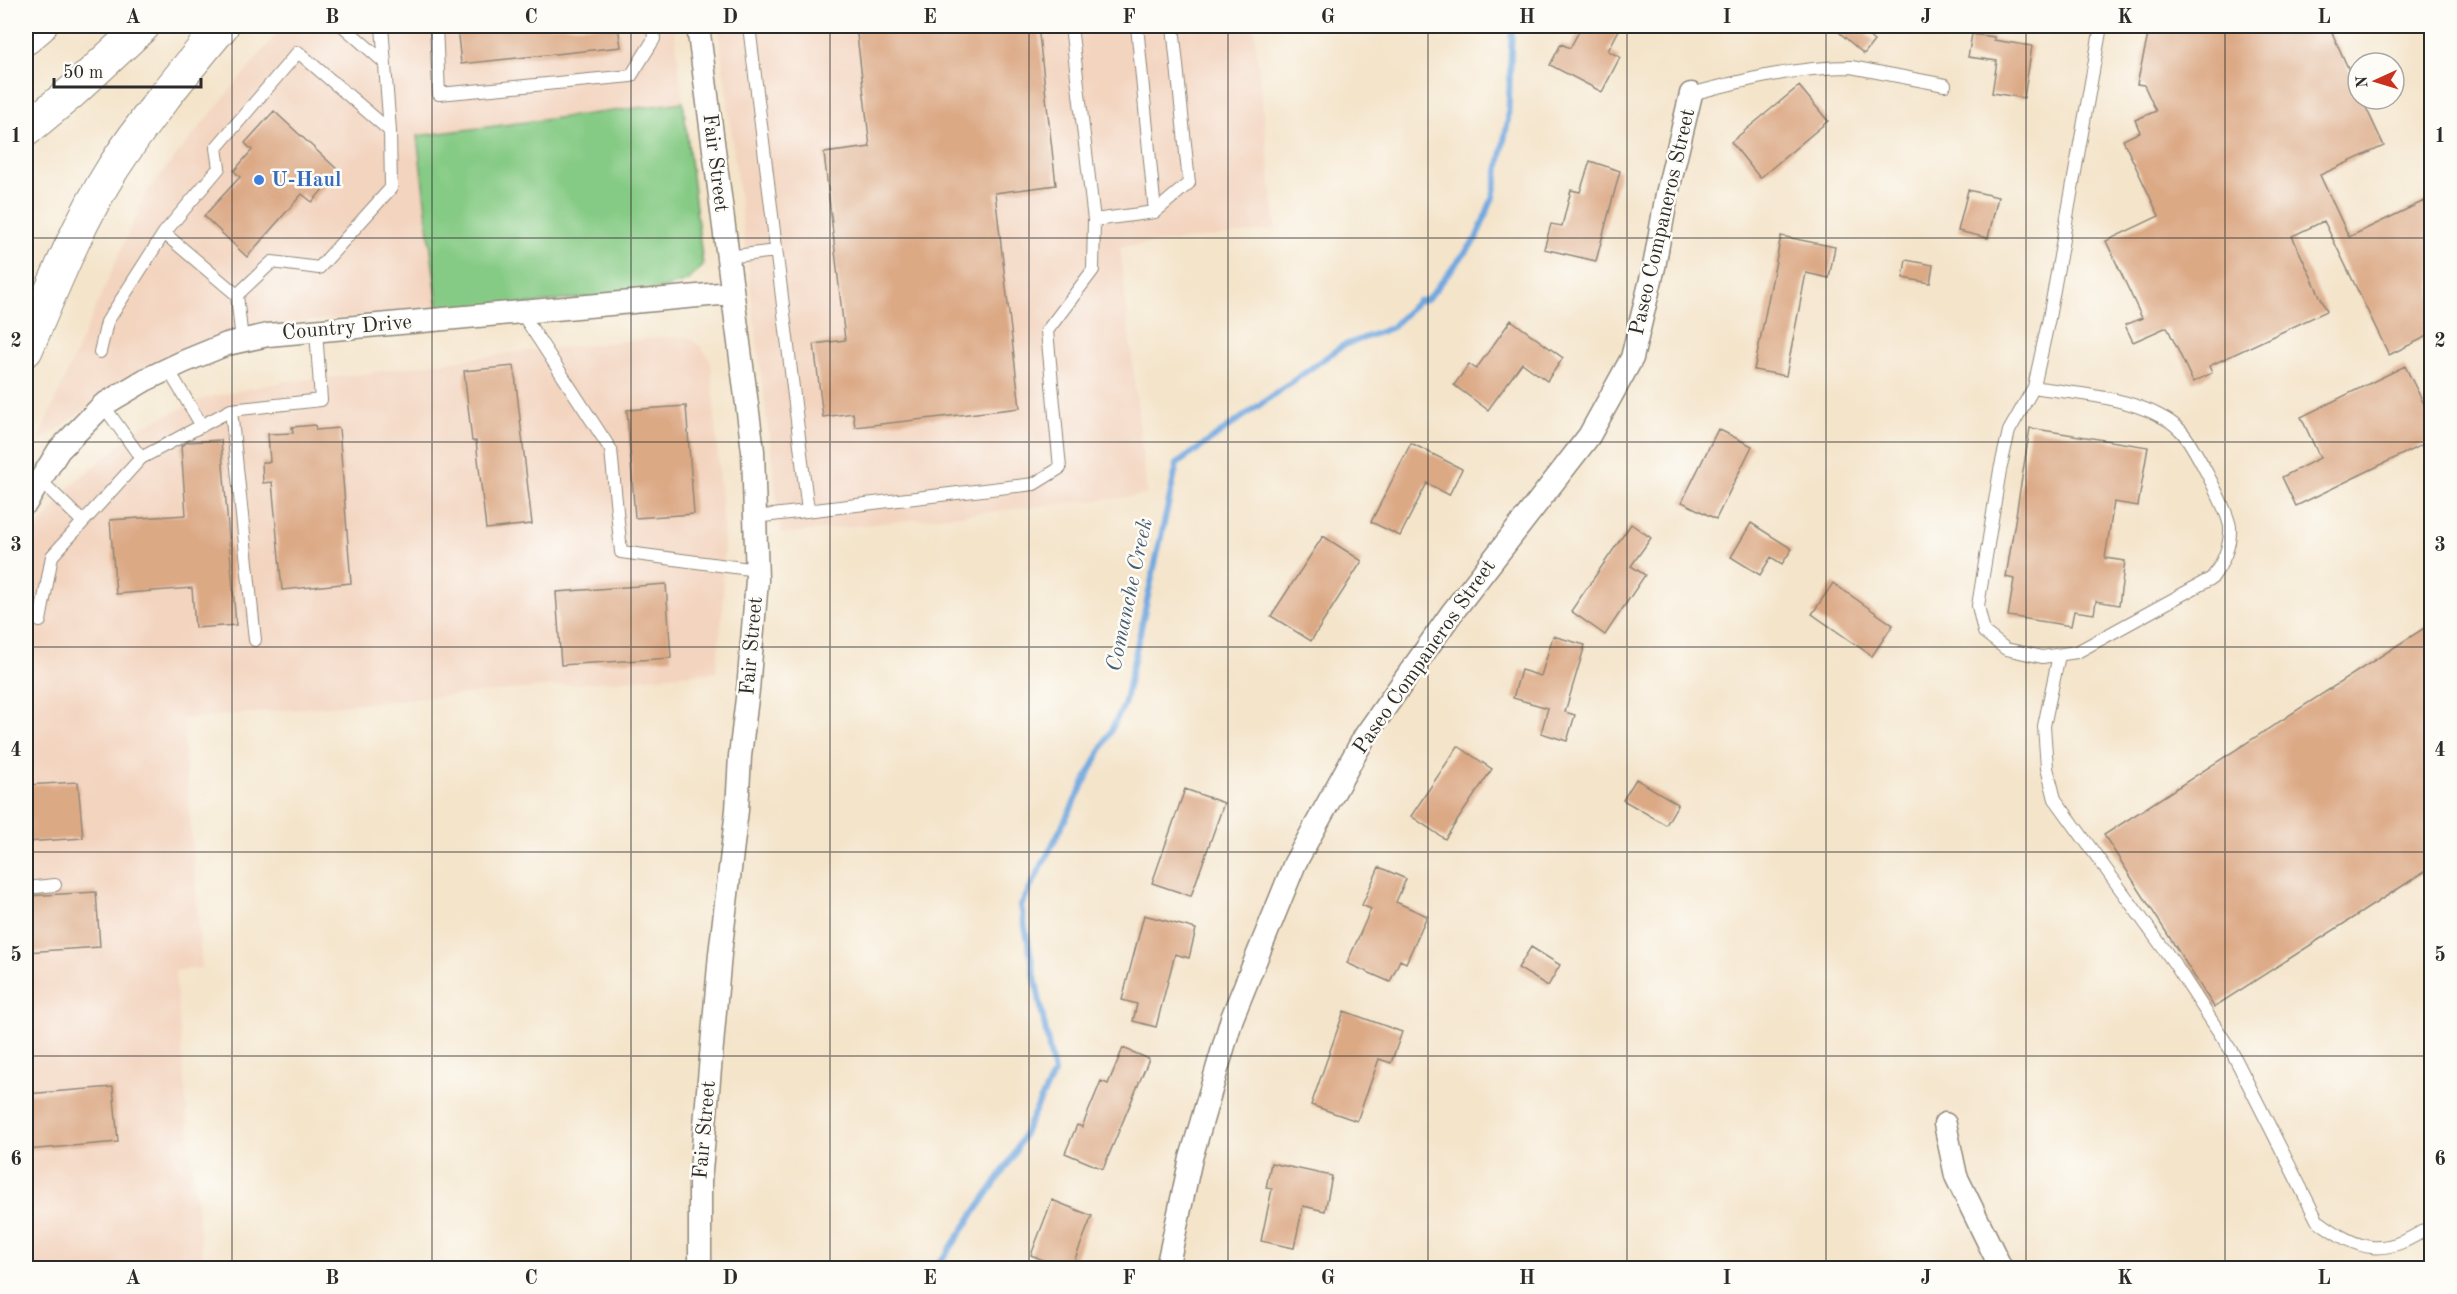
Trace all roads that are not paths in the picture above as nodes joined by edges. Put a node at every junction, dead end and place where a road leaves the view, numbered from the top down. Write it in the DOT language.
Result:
graph roads {
  1 [pos="40,26"];
  2 [pos="143,26"];
  3 [pos="222,26"];
  4 [pos="343,26"];
  5 [pos="382,26"];
  6 [pos="436,26"];
  7 [pos="653,26"];
  8 [pos="698,26"];
  9 [pos="749,26"];
  10 [pos="1071,26"];
  11 [pos="1137,26"];
  12 [pos="1173,26"];
  13 [pos="2101,26"];
  14 [pos="26,38"];
  15 [pos="385,63"];
  16 [pos="1945,85"];
  17 [pos="1691,94"];
  18 [pos="26,130"];
  19 [pos="390,131"];
  20 [pos="1155,212"];
  21 [pos="1094,220"];
  22 [pos="164,233"];
  23 [pos="776,250"];
  24 [pos="727,257"];
  25 [pos="731,293"];
  26 [pos="237,295"];
  27 [pos="521,312"];
  28 [pos="316,331"];
  29 [pos="242,341"];
  30 [pos="26,350"];
  31 [pos="100,352"];
  32 [pos="168,369"];
  33 [pos="2034,387"];
  34 [pos="103,405"];
  35 [pos="231,410"];
  36 [pos="202,426"];
  37 [pos="141,458"];
  38 [pos="40,480"];
  39 [pos="26,503"];
  40 [pos="808,511"];
  41 [pos="755,517"];
  42 [pos="83,522"];
  43 [pos="757,570"];
  44 [pos="40,621"];
  45 [pos="255,640"];
  46 [pos="2059,655"];
  47 [pos="55,885"];
  48 [pos="26,888"];
  49 [pos="1945,1124"];
  50 [pos="2432,1225"];
  51 [pos="700,1269"];
  52 [pos="1167,1269"];
  53 [pos="2001,1269"];
  1 -- 14 [label="highway"];
  2 -- 18 [label="highway"];
  3 -- 30 [label="highway"];
  4 -- 15 [label="lane"];
  5 -- 15 [label="lane"];
  6 -- 7 [label="lane"];
  8 -- 24 [label="street, Fair Street"];
  9 -- 23 [label="lane"];
  10 -- 21 [label="lane"];
  11 -- 20 [label="lane"];
  12 -- 20 [label="lane"];
  13 -- 33 [label="lane"];
  15 -- 19 [label="lane"];
  16 -- 17 [label="lane"];
  17 -- 52 [label="street, Paseo Companeros Street"];
  19 -- 22 [label="lane"];
  19 -- 26 [label="lane"];
  20 -- 21 [label="lane"];
  21 -- 40 [label="lane"];
  22 -- 26 [label="lane"];
  22 -- 31 [label="lane"];
  23 -- 24 [label="lane"];
  23 -- 40 [label="lane"];
  24 -- 25 [label="street, Fair Street"];
  25 -- 27 [label="street, Country Drive"];
  25 -- 41 [label="street, Fair Street"];
  26 -- 29 [label="lane"];
  27 -- 28 [label="street, Country Drive"];
  27 -- 43 [label="lane"];
  28 -- 29 [label="street, Country Drive"];
  28 -- 35 [label="lane"];
  29 -- 32 [label="street, Country Drive"];
  32 -- 34 [label="street, Country Drive"];
  32 -- 36 [label="lane"];
  33 -- 46 [label="lane"];
  33 -- 46 [label="lane"];
  34 -- 37 [label="lane"];
  34 -- 38 [label="street, Country Drive"];
  35 -- 36 [label="lane"];
  35 -- 45 [label="lane"];
  36 -- 37 [label="lane"];
  37 -- 42 [label="lane"];
  38 -- 39 [label="street, Country Drive"];
  38 -- 42 [label="lane"];
  40 -- 41 [label="lane"];
  41 -- 43 [label="street, Fair Street"];
  42 -- 44 [label="lane"];
  43 -- 51 [label="street, Fair Street"];
  46 -- 50 [label="lane"];
  47 -- 48 [label="lane"];
  49 -- 53 [label="street"];
}
